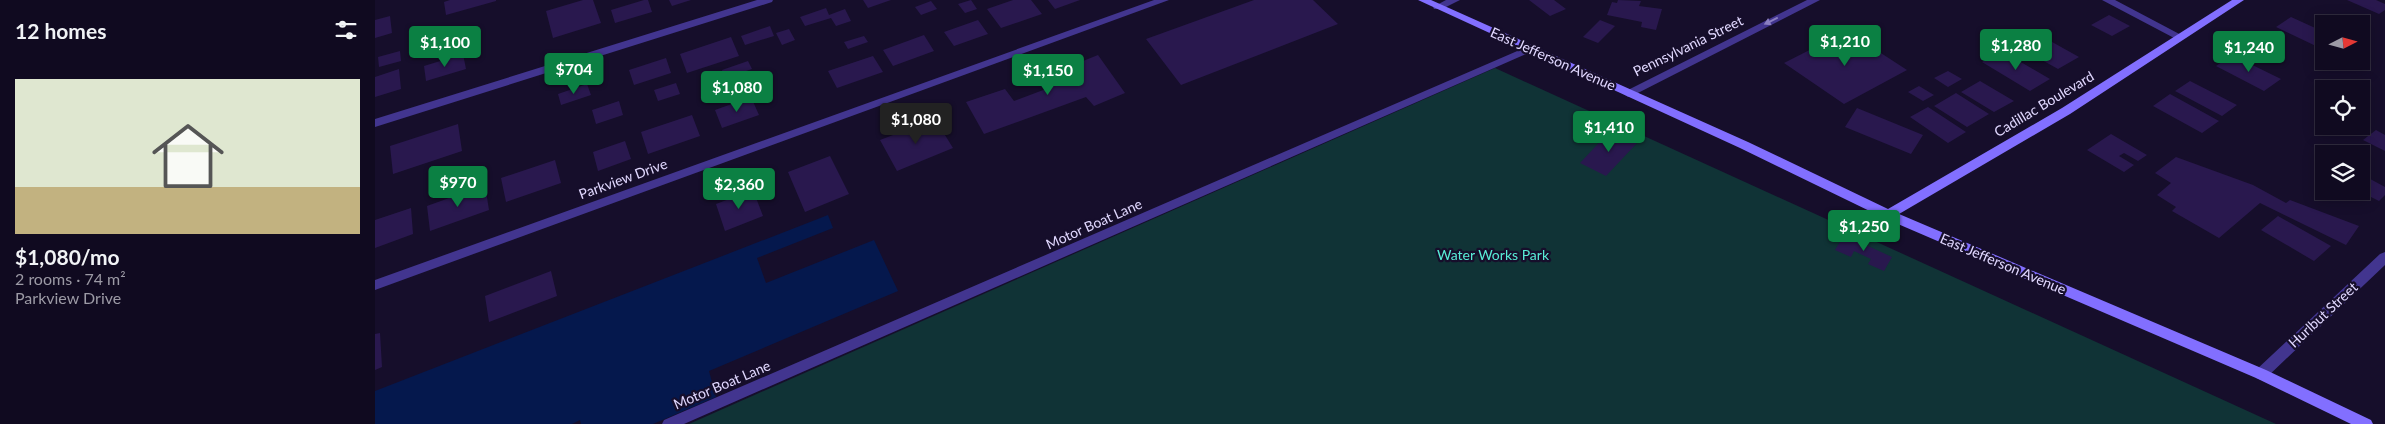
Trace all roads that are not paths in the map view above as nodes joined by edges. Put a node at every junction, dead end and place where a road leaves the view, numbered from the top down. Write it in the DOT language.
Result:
graph roads {
  1 [pos="768,0"];
  2 [pos="1164,0"];
  3 [pos="1423,0"];
  4 [pos="1455,0"];
  5 [pos="1815,0"];
  6 [pos="2107,0"];
  7 [pos="2239,0"];
  8 [pos="1438,7"];
  9 [pos="2180,37"];
  10 [pos="1529,49"];
  11 [pos="1628,93"];
  12 [pos="375,123"];
  13 [pos="1888,215"];
  14 [pos="2385,256"];
  15 [pos="375,285"];
  16 [pos="2261,374"];
  17 [pos="669,424"];
  18 [pos="2366,424"];
  1 -- 12 [label="street"];
  2 -- 15 [label="street, Parkview Drive"];
  3 -- 8 [label="main road, East Jefferson Avenue"];
  4 -- 8 [label="street"];
  5 -- 11 [label="street, Pennsylvania Street, one-way"];
  6 -- 9 [label="street"];
  7 -- 9 [label="main road, Cadillac Boulevard"];
  8 -- 10 [label="main road, East Jefferson Avenue"];
  9 -- 13 [label="main road, Cadillac Boulevard"];
  10 -- 11 [label="main road, East Jefferson Avenue"];
  10 -- 17 [label="street, Motor Boat Lane"];
  11 -- 13 [label="main road, East Jefferson Avenue"];
  13 -- 16 [label="main road, East Jefferson Avenue"];
  14 -- 16 [label="street, Hurlbut Street"];
  16 -- 18 [label="main road, East Jefferson Avenue"];
}
